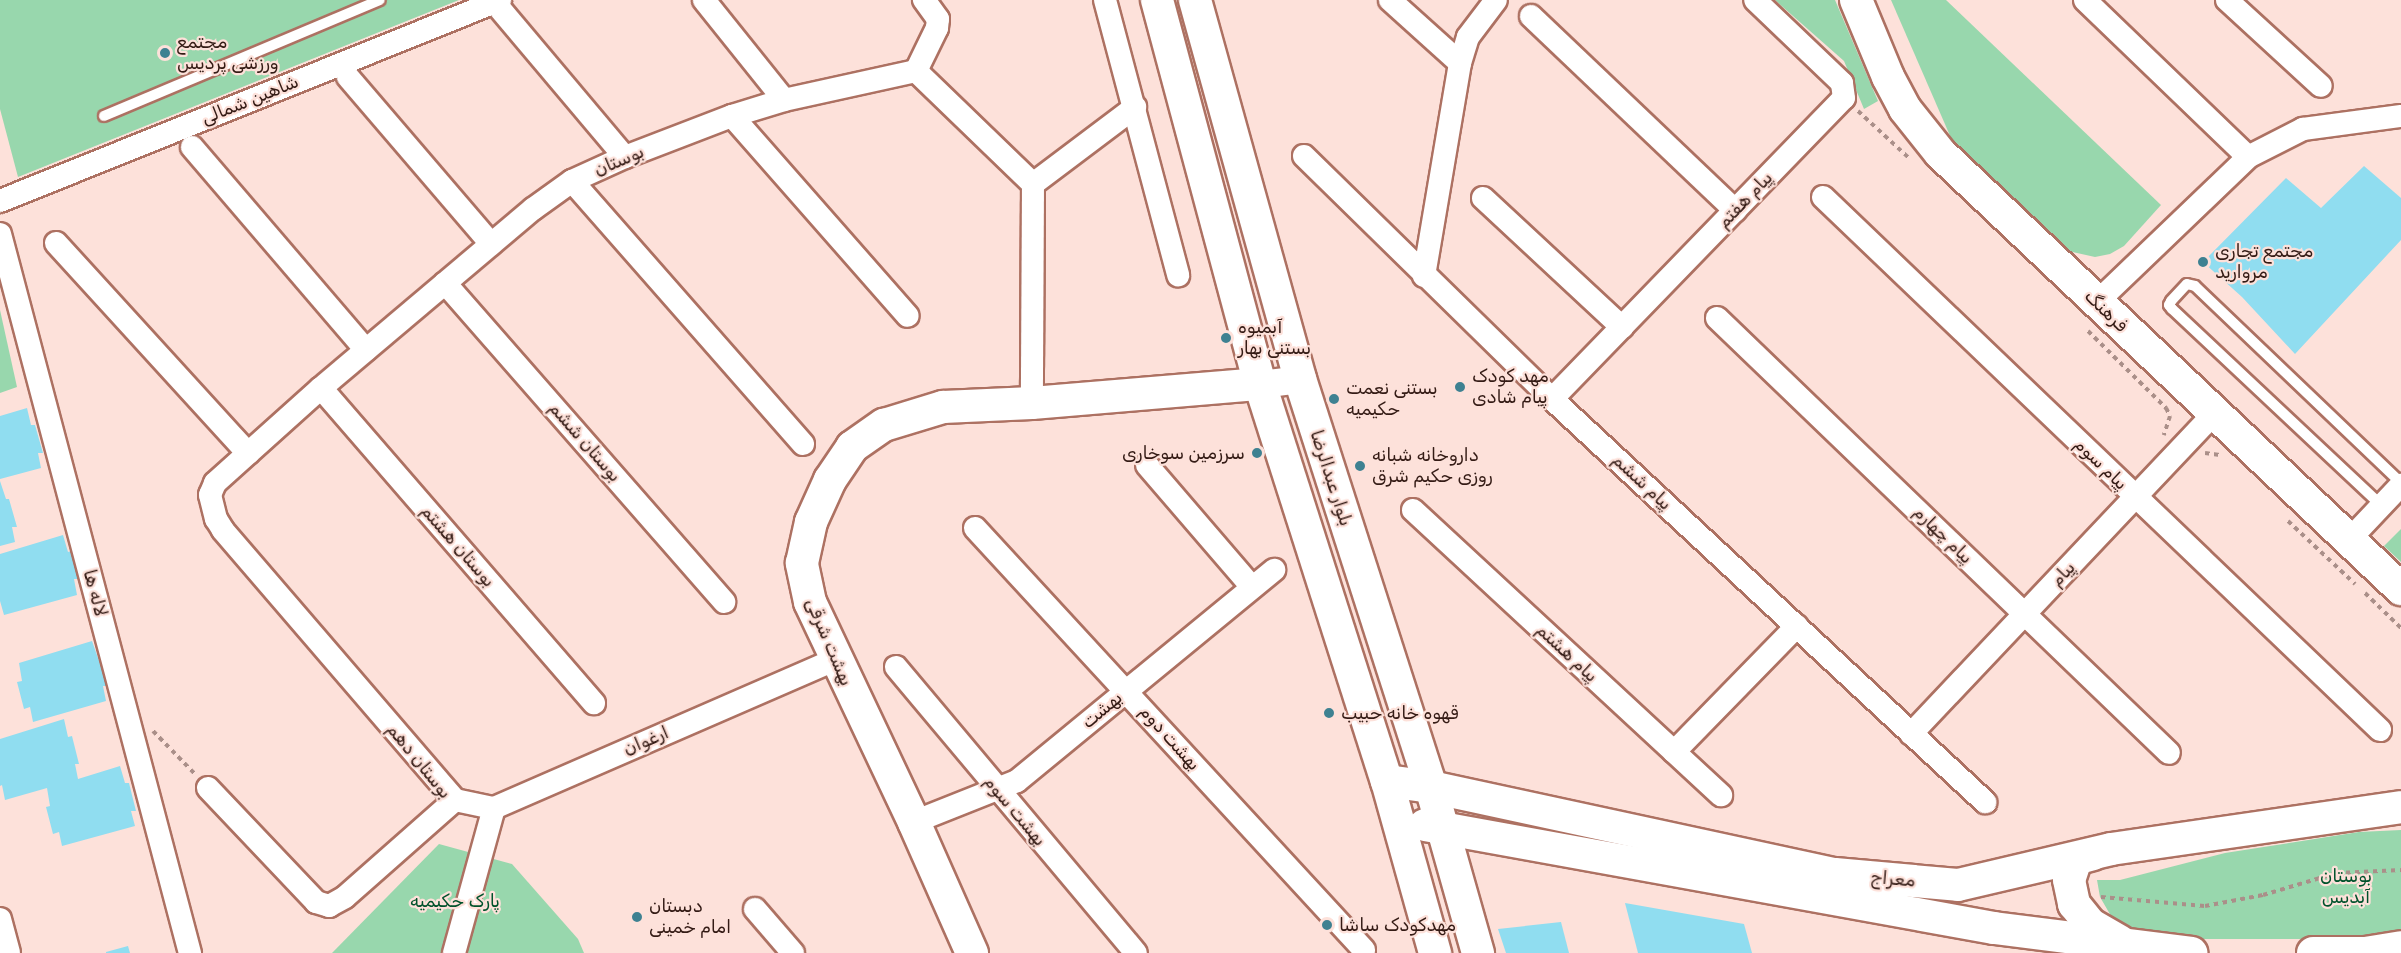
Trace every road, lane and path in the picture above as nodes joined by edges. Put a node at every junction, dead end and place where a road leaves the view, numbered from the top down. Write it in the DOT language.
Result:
graph roads {
  1 [pos="380,0"];
  2 [pos="704,0"];
  3 [pos="924,0"];
  4 [pos="1105,0"];
  5 [pos="1156,0"];
  6 [pos="1195,0"];
  7 [pos="1390,0"];
  8 [pos="1496,0"];
  9 [pos="1755,0"];
  10 [pos="1856,0"];
  11 [pos="2085,0"];
  12 [pos="2227,0"];
  13 [pos="500,5"];
  14 [pos="1531,16"];
  15 [pos="1460,63"];
  16 [pos="916,71"];
  17 [pos="348,77"];
  18 [pos="2321,86"];
  19 [pos="1844,98"];
  20 [pos="783,100"];
  21 [pos="1135,107"];
  22 [pos="104,116"];
  23 [pos="732,116"];
  24 [pos="2401,116"];
  25 [pos="192,147"];
  26 [pos="1304,156"];
  27 [pos="2248,156"];
  28 [pos="625,157"];
  29 [pos="1913,162"];
  30 [pos="572,181"];
  31 [pos="1033,184"];
  32 [pos="1823,197"];
  33 [pos="1483,198"];
  34 [pos="0,201"];
  35 [pos="1735,210"];
  36 [pos="0,234"];
  37 [pos="56,243"];
  38 [pos="491,244"];
  39 [pos="1178,275"];
  40 [pos="1424,276"];
  41 [pos="445,283"];
  42 [pos="2090,314"];
  43 [pos="908,316"];
  44 [pos="1717,318"];
  45 [pos="1622,327"];
  46 [pos="366,350"];
  47 [pos="1300,379"];
  48 [pos="1260,384"];
  49 [pos="321,388"];
  50 [pos="1552,399"];
  51 [pos="1032,403"];
  52 [pos="2214,414"];
  53 [pos="2162,438"];
  54 [pos="803,444"];
  55 [pos="248,453"];
  56 [pos="2200,455"];
  57 [pos="2226,461"];
  58 [pos="1147,465"];
  59 [pos="2401,484"];
  60 [pos="2136,497"];
  61 [pos="2382,506"];
  62 [pos="1413,510"];
  63 [pos="2282,514"];
  64 [pos="975,528"];
  65 [pos="2349,540"];
  66 [pos="1274,570"];
  67 [pos="1252,587"];
  68 [pos="2401,589"];
  69 [pos="724,602"];
  70 [pos="2026,615"];
  71 [pos="1797,626"];
  72 [pos="2401,627"];
  73 [pos="835,660"];
  74 [pos="896,668"];
  75 [pos="1126,690"];
  76 [pos="123,700"];
  77 [pos="594,703"];
  78 [pos="2380,730"];
  79 [pos="1911,734"];
  80 [pos="1674,752"];
  81 [pos="2169,753"];
  82 [pos="1386,781"];
  83 [pos="1431,787"];
  84 [pos="208,788"];
  85 [pos="997,790"];
  86 [pos="1721,795"];
  87 [pos="455,800"];
  88 [pos="1985,802"];
  89 [pos="2401,807"];
  90 [pos="495,808"];
  91 [pos="1398,820"];
  92 [pos="914,822"];
  93 [pos="1443,828"];
  94 [pos="2111,849"];
  95 [pos="2076,859"];
  96 [pos="2401,870"];
  97 [pos="755,909"];
  98 [pos="0,919"];
  99 [pos="2126,945"];
  100 [pos="2401,947"];
  101 [pos="1364,950"];
  102 [pos="9,953"];
  103 [pos="190,953"];
  104 [pos="454,953"];
  105 [pos="794,953"];
  106 [pos="972,953"];
  107 [pos="1136,953"];
  108 [pos="1435,953"];
  109 [pos="1478,953"];
  110 [pos="2191,953"];
  111 [pos="2313,953"];
  1 -- 22 [label="lane"];
  2 -- 20 [label="street"];
  3 -- 16 [label="street"];
  4 -- 21 [label="street"];
  5 -- 48 [label="main road"];
  6 -- 47 [label="main road, بلوار عبدالرضا"];
  7 -- 15 [label="street"];
  8 -- 15 [label="street"];
  9 -- 19 [label="street"];
  10 -- 42 [label="main road, فرهنگ"];
  11 -- 27 [label="street"];
  12 -- 18 [label="street"];
  13 -- 28 [label="street"];
  13 -- 34 [label="street, شاهین شمالی"];
  14 -- 35 [label="street"];
  15 -- 40 [label="street"];
  16 -- 20 [label="street, بوستان"];
  16 -- 31 [label="street"];
  17 -- 38 [label="street"];
  19 -- 29 [label="path"];
  19 -- 35 [label="street, پیام هفتم"];
  20 -- 23 [label="street, بوستان"];
  21 -- 31 [label="street"];
  21 -- 39 [label="street"];
  23 -- 28 [label="street, بوستان"];
  23 -- 43 [label="street"];
  24 -- 27 [label="street"];
  25 -- 46 [label="street"];
  26 -- 40 [label="street, پیام ششم"];
  27 -- 42 [label="street"];
  28 -- 30 [label="street, بوستان"];
  30 -- 38 [label="street, بوستان"];
  30 -- 54 [label="street"];
  31 -- 51 [label="street"];
  32 -- 60 [label="street, پیام سوم"];
  33 -- 45 [label="street"];
  35 -- 45 [label="street, پیام هفتم"];
  36 -- 76 [label="street, لاله ها"];
  37 -- 55 [label="street"];
  38 -- 41 [label="street, بوستان"];
  40 -- 50 [label="street, پیام ششم"];
  41 -- 46 [label="street, بوستان"];
  41 -- 69 [label="street, بوستان ششم"];
  42 -- 52 [label="main road, فرهنگ"];
  42 -- 53 [label="path"];
  44 -- 70 [label="street, پیام چهارم"];
  45 -- 50 [label="street, پیام هفتم"];
  46 -- 49 [label="street, بوستان"];
  47 -- 48 [label="street"];
  47 -- 83 [label="main road, بلوار عبدالرضا"];
  48 -- 51 [label="main road, بهشت شرقی"];
  48 -- 82 [label="main road"];
  49 -- 55 [label="street, بوستان"];
  49 -- 77 [label="street, بوستان هشتم"];
  50 -- 71 [label="street, پیام ششم"];
  51 -- 73 [label="main road, بهشت شرقی"];
  52 -- 60 [label="street, پیام"];
  52 -- 65 [label="main road, فرهنگ"];
  55 -- 87 [label="street, بوستان دهم"];
  56 -- 57 [label="path"];
  58 -- 67 [label="street"];
  59 -- 61 [label="street"];
  59 -- 61 [label="lane"];
  60 -- 70 [label="street, پیام"];
  60 -- 78 [label="street, پیام سوم"];
  61 -- 65 [label="street"];
  62 -- 80 [label="street, پیام هشتم"];
  63 -- 72 [label="path"];
  64 -- 75 [label="street, بهشت دوم"];
  65 -- 68 [label="main road, فرهنگ"];
  66 -- 67 [label="street, بهشت"];
  67 -- 75 [label="street, بهشت"];
  70 -- 79 [label="street, پیام"];
  70 -- 81 [label="street, پیام چهارم"];
  71 -- 79 [label="street, پیام ششم"];
  71 -- 80 [label="street"];
  73 -- 90 [label="street, ارغوان"];
  73 -- 92 [label="main road, بهشت شرقی"];
  74 -- 85 [label="street, بهشت سوم"];
  75 -- 85 [label="street, بهشت"];
  75 -- 101 [label="street, بهشت دوم"];
  76 -- 84 [label="path"];
  76 -- 103 [label="street, لاله ها"];
  79 -- 88 [label="street, پیام ششم"];
  80 -- 86 [label="street, پیام هشتم"];
  82 -- 83 [label="main road, معراج"];
  82 -- 91 [label="main road"];
  83 -- 93 [label="main road, بلوار عبدالرضا"];
  83 -- 94 [label="main road, معراج"];
  84 -- 87 [label="street, بوستان دهم"];
  85 -- 92 [label="street, بهشت"];
  85 -- 107 [label="street, بهشت سوم"];
  87 -- 90 [label="street"];
  89 -- 94 [label="main road, معراج"];
  90 -- 104 [label="street"];
  91 -- 93 [label="main road, معراج"];
  91 -- 108 [label="main road"];
  92 -- 106 [label="main road, بهشت شرقی"];
  93 -- 99 [label="main road, معراج"];
  93 -- 109 [label="main road, بلوار عبدالرضا"];
  94 -- 95 [label="main road"];
  95 -- 96 [label="path"];
  95 -- 99 [label="main road"];
  97 -- 105 [label="street"];
  98 -- 102 [label="street"];
  99 -- 110 [label="main road, معراج"];
  100 -- 111 [label="main road"];
}
